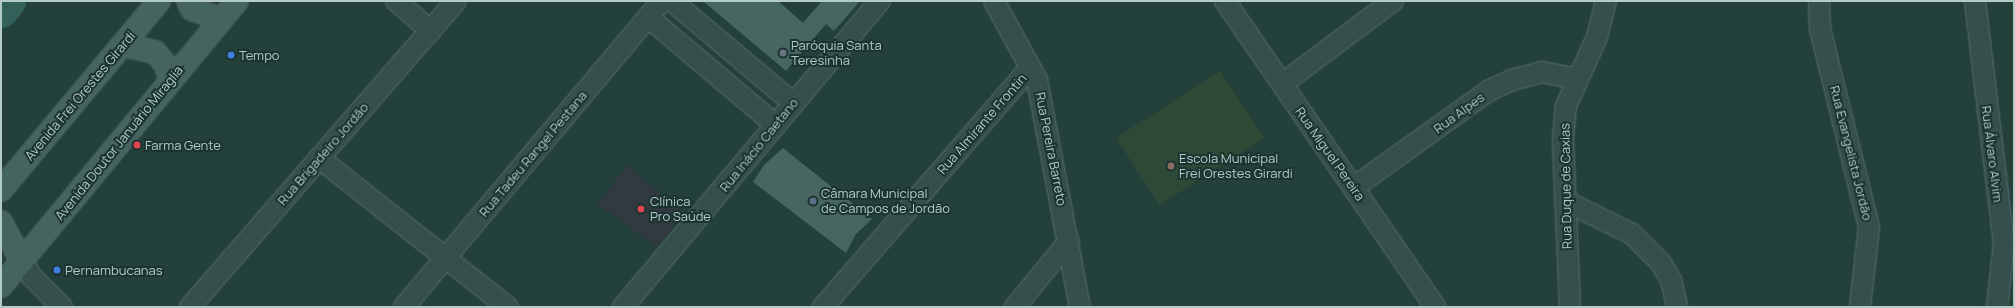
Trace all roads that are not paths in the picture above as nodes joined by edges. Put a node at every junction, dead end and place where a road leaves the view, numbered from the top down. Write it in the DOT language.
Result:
graph roads {
  1 [pos="159,1"];
  2 [pos="188,1"];
  3 [pos="237,1"];
  4 [pos="396,1"];
  5 [pos="456,1"];
  6 [pos="662,1"];
  7 [pos="672,1"];
  8 [pos="880,1"];
  9 [pos="994,1"];
  10 [pos="1225,1"];
  11 [pos="1393,1"];
  12 [pos="1606,1"];
  13 [pos="1818,1"];
  14 [pos="1975,1"];
  15 [pos="648,17"];
  16 [pos="221,19"];
  17 [pos="431,31"];
  18 [pos="124,45"];
  19 [pos="1030,68"];
  20 [pos="1577,79"];
  21 [pos="170,80"];
  22 [pos="1282,84"];
  23 [pos="793,103"];
  24 [pos="776,125"];
  25 [pos="319,158"];
  26 [pos="1353,188"];
  27 [pos="1,190"];
  28 [pos="1565,201"];
  29 [pos="1,222"];
  30 [pos="1069,241"];
  31 [pos="446,257"];
  32 [pos="22,262"];
  33 [pos="2,283"];
  34 [pos="62,307"];
  35 [pos="190,307"];
  36 [pos="404,307"];
  37 [pos="508,307"];
  38 [pos="623,307"];
  39 [pos="824,307"];
  40 [pos="1016,307"];
  41 [pos="1080,307"];
  42 [pos="1435,307"];
  43 [pos="1570,307"];
  44 [pos="1677,307"];
  45 [pos="1860,307"];
  46 [pos="1997,307"];
  1 -- 18 [label="main road, Avenida Frei Orestes Girardi"];
  2 -- 16 [label="main road"];
  3 -- 16 [label="main road, Avenida Doutor Januário Miraglia"];
  4 -- 17 [label="street"];
  5 -- 17 [label="street, Rua Brigadeiro Jordão"];
  6 -- 15 [label="street, Rua Tadeu Rangel Pestana"];
  7 -- 23 [label="street"];
  8 -- 23 [label="street, Rua Inácio Caetano"];
  9 -- 19 [label="street, Rua Pereira Barreto"];
  10 -- 22 [label="street, Rua Miguel Pereira"];
  11 -- 22 [label="street"];
  12 -- 20 [label="street, Rua Duque de Caxias"];
  13 -- 45 [label="street, Rua Evangelista Jordão"];
  14 -- 46 [label="street, Rua Álvaro Alvim"];
  15 -- 24 [label="street"];
  15 -- 31 [label="street, Rua Tadeu Rangel Pestana"];
  16 -- 21 [label="main road, Avenida Doutor Januário Miraglia"];
  17 -- 25 [label="street, Rua Brigadeiro Jordão"];
  18 -- 21 [label="main road"];
  18 -- 27 [label="main road, Avenida Frei Orestes Girardi"];
  19 -- 30 [label="street, Rua Pereira Barreto"];
  19 -- 39 [label="street, Rua Almirante Frontin"];
  20 -- 26 [label="street, Rua Alpes"];
  20 -- 28 [label="street, Rua Duque de Caxias"];
  21 -- 32 [label="main road, Avenida Doutor Januário Miraglia"];
  22 -- 26 [label="street, Rua Miguel Pereira"];
  23 -- 24 [label="street, Rua Inácio Caetano"];
  24 -- 38 [label="street, Rua Inácio Caetano"];
  25 -- 31 [label="street"];
  25 -- 35 [label="street, Rua Brigadeiro Jordão"];
  26 -- 42 [label="street, Rua Miguel Pereira"];
  28 -- 43 [label="street, Rua Duque de Caxias"];
  28 -- 44 [label="street"];
  29 -- 32 [label="main road"];
  30 -- 40 [label="street"];
  30 -- 41 [label="street, Rua Pereira Barreto"];
  31 -- 36 [label="street, Rua Tadeu Rangel Pestana"];
  31 -- 37 [label="street"];
  32 -- 33 [label="main road, Avenida Doutor Januário Miraglia"];
  32 -- 34 [label="street"];
}
